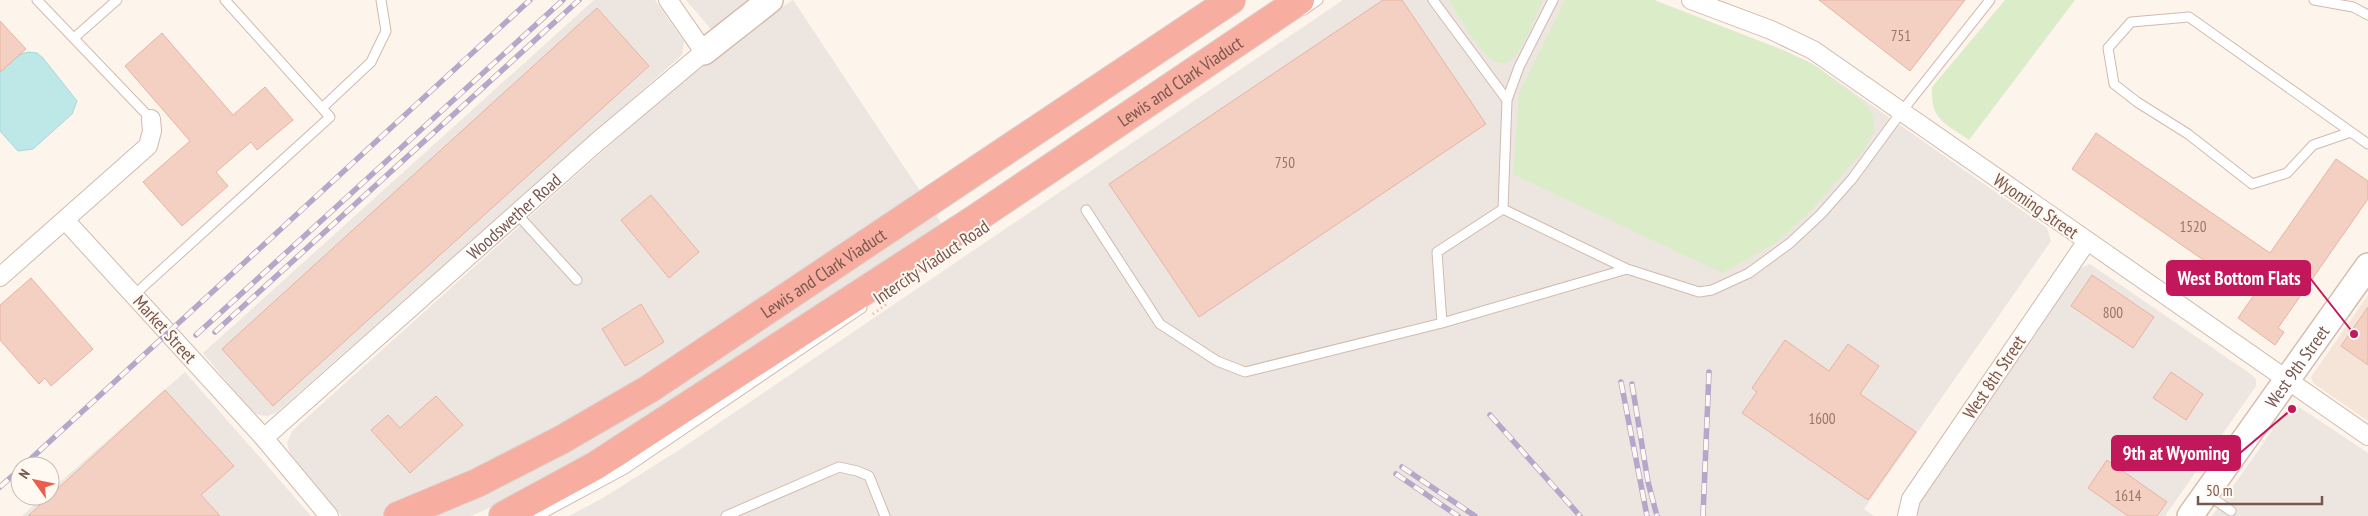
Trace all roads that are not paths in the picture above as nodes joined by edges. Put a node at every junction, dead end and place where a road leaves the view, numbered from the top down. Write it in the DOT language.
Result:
graph roads {
  1 [pos="37,0"];
  2 [pos="117,0"];
  3 [pos="225,0"];
  4 [pos="381,0"];
  5 [pos="668,0"];
  6 [pos="770,0"];
  7 [pos="1231,0"];
  8 [pos="1318,0"];
  9 [pos="1433,0"];
  10 [pos="1553,0"];
  11 [pos="1691,0"];
  12 [pos="1990,0"];
  13 [pos="2314,0"];
  14 [pos="1297,8"];
  15 [pos="2368,15"];
  16 [pos="74,38"];
  17 [pos="704,52"];
  18 [pos="1506,100"];
  19 [pos="322,108"];
  20 [pos="1902,111"];
  21 [pos="151,119"];
  22 [pos="2351,132"];
  23 [pos="2368,144"];
  24 [pos="1503,209"];
  25 [pos="1086,210"];
  26 [pos="517,214"];
  27 [pos="65,220"];
  28 [pos="2087,241"];
  29 [pos="2368,266"];
  30 [pos="1627,269"];
  31 [pos="0,276"];
  32 [pos="577,280"];
  33 [pos="134,295"];
  34 [pos="873,301"];
  35 [pos="1442,323"];
  36 [pos="2286,380"];
  37 [pos="2368,436"];
  38 [pos="264,438"];
  39 [pos="2206,493"];
  40 [pos="2231,511"];
  41 [pos="329,516"];
  42 [pos="398,516"];
  43 [pos="503,516"];
  44 [pos="538,516"];
  45 [pos="726,516"];
  46 [pos="885,516"];
  47 [pos="1907,516"];
  48 [pos="2190,516"];
  1 -- 16 [label="lane"];
  2 -- 16 [label="lane"];
  3 -- 19 [label="lane"];
  4 -- 19 [label="lane"];
  5 -- 17 [label="street"];
  6 -- 17 [label="street, Woodswether Road"];
  7 -- 42 [label="highway, Lewis and Clark Viaduct"];
  8 -- 14 [label="lane"];
  9 -- 18 [label="lane"];
  10 -- 18 [label="lane"];
  11 -- 20 [label="street, Wyoming Street"];
  12 -- 20 [label="lane"];
  13 -- 15 [label="lane"];
  14 -- 43 [label="highway, Lewis and Clark Viaduct"];
  16 -- 21 [label="lane"];
  17 -- 26 [label="street, Woodswether Road"];
  18 -- 24 [label="lane"];
  19 -- 33 [label="lane"];
  20 -- 28 [label="street, Wyoming Street"];
  20 -- 30 [label="lane"];
  21 -- 27 [label="street"];
  22 -- 22 [label="lane"];
  22 -- 23 [label="lane"];
  24 -- 30 [label="lane"];
  24 -- 35 [label="lane"];
  25 -- 35 [label="lane"];
  26 -- 32 [label="lane"];
  26 -- 38 [label="street, Woodswether Road"];
  27 -- 31 [label="street"];
  27 -- 33 [label="street, Market Street"];
  28 -- 36 [label="street, Wyoming Street"];
  28 -- 47 [label="street, West 8th Street"];
  29 -- 36 [label="street, West 9th Street"];
  30 -- 35 [label="lane"];
  33 -- 38 [label="street, Market Street"];
  34 -- 44 [label="lane, Intercity Viaduct Road"];
  36 -- 37 [label="street, Wyoming Street"];
  36 -- 39 [label="street, West 9th Street"];
  38 -- 41 [label="street, Market Street"];
  39 -- 40 [label="lane"];
  39 -- 48 [label="street, West 9th Street"];
  45 -- 46 [label="lane"];
}
